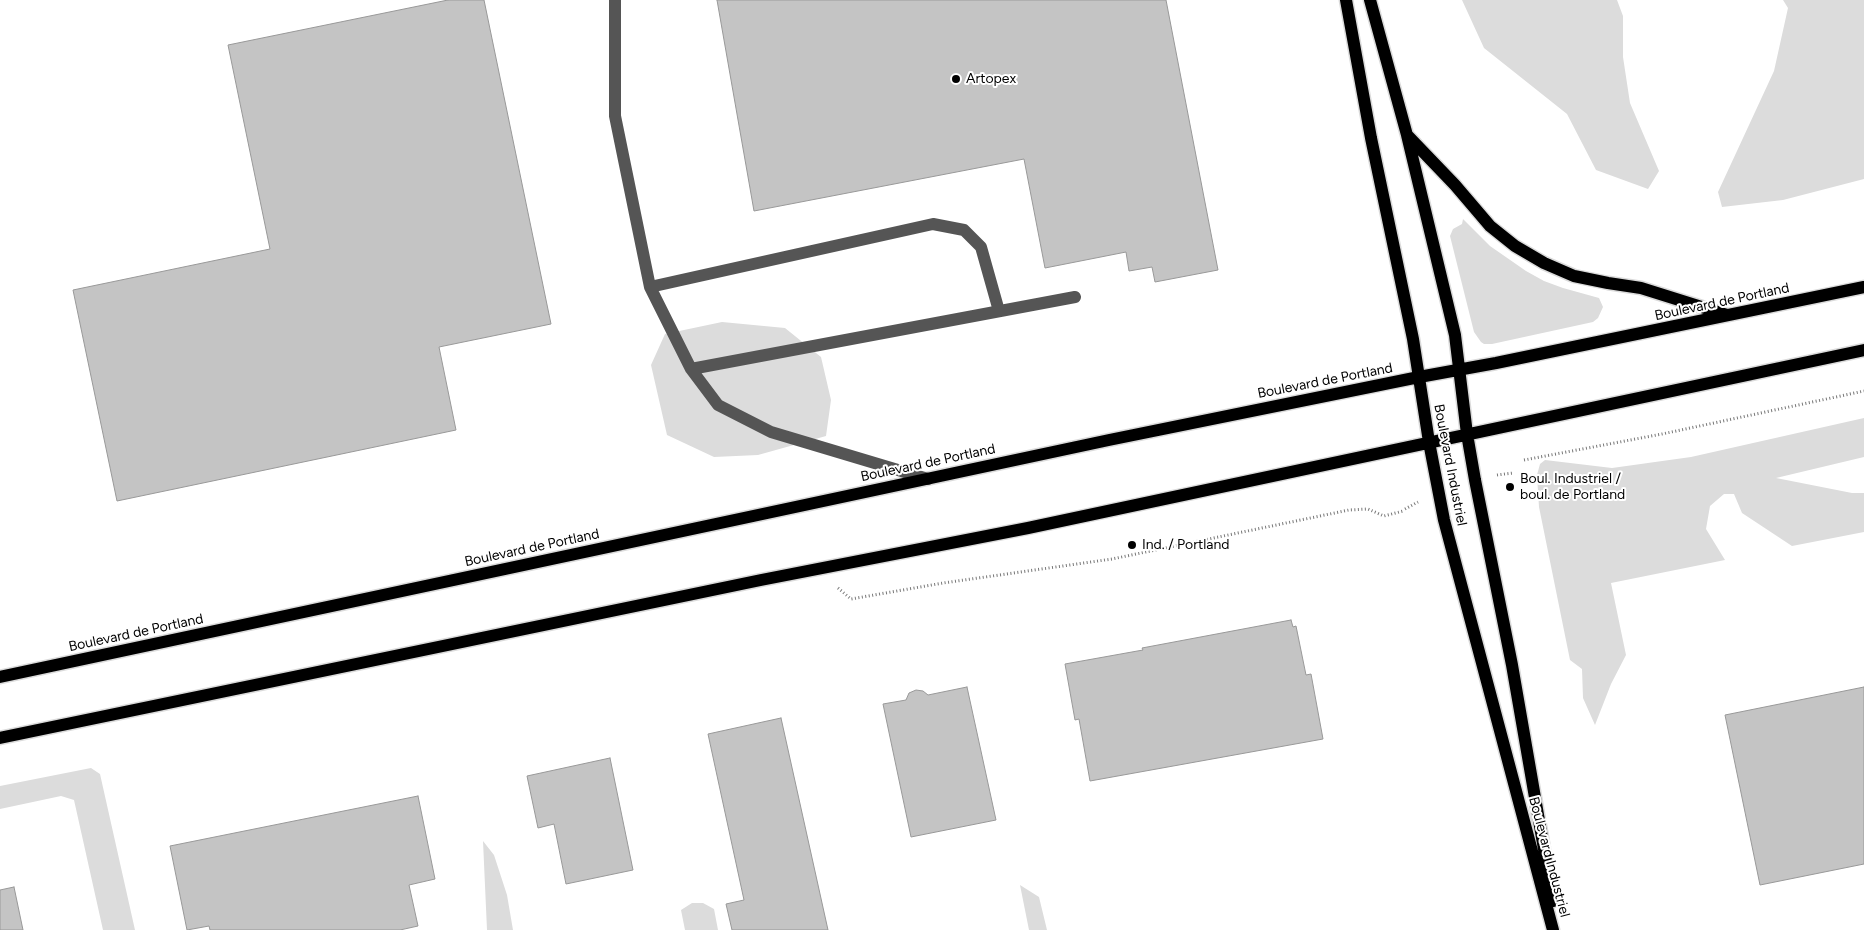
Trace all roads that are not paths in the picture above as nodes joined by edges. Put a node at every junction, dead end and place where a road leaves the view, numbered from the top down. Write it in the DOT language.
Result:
graph roads {
  1 [pos="615,0"];
  2 [pos="1346,0"];
  3 [pos="1370,0"];
  4 [pos="1407,135"];
  5 [pos="1864,286"];
  6 [pos="650,287"];
  7 [pos="1075,297"];
  8 [pos="999,311"];
  9 [pos="1730,316"];
  10 [pos="1864,350"];
  11 [pos="691,369"];
  12 [pos="1460,370"];
  13 [pos="1419,377"];
  14 [pos="1467,434"];
  15 [pos="1429,442"];
  16 [pos="928,479"];
  17 [pos="0,678"];
  18 [pos="0,738"];
  19 [pos="1553,930"];
  20 [pos="1558,930"];
  1 -- 6 [label="lane"];
  2 -- 13 [label="main road, Boulevard Industriel"];
  3 -- 4 [label="main road, Boulevard Industriel"];
  4 -- 9 [label="main road"];
  4 -- 12 [label="main road, Boulevard Industriel"];
  5 -- 9 [label="main road, Boulevard de Portland"];
  6 -- 8 [label="lane"];
  6 -- 11 [label="lane"];
  7 -- 8 [label="lane"];
  8 -- 11 [label="lane"];
  9 -- 12 [label="main road, Boulevard de Portland"];
  10 -- 14 [label="main road"];
  11 -- 16 [label="lane"];
  12 -- 13 [label="main road, Boulevard de Portland"];
  12 -- 14 [label="main road, Boulevard Industriel"];
  13 -- 15 [label="main road, Boulevard Industriel"];
  13 -- 16 [label="main road, Boulevard de Portland"];
  14 -- 15 [label="main road"];
  14 -- 20 [label="main road, Boulevard Industriel"];
  15 -- 18 [label="main road"];
  15 -- 19 [label="main road, Boulevard Industriel"];
  16 -- 17 [label="main road, Boulevard de Portland"];
}
